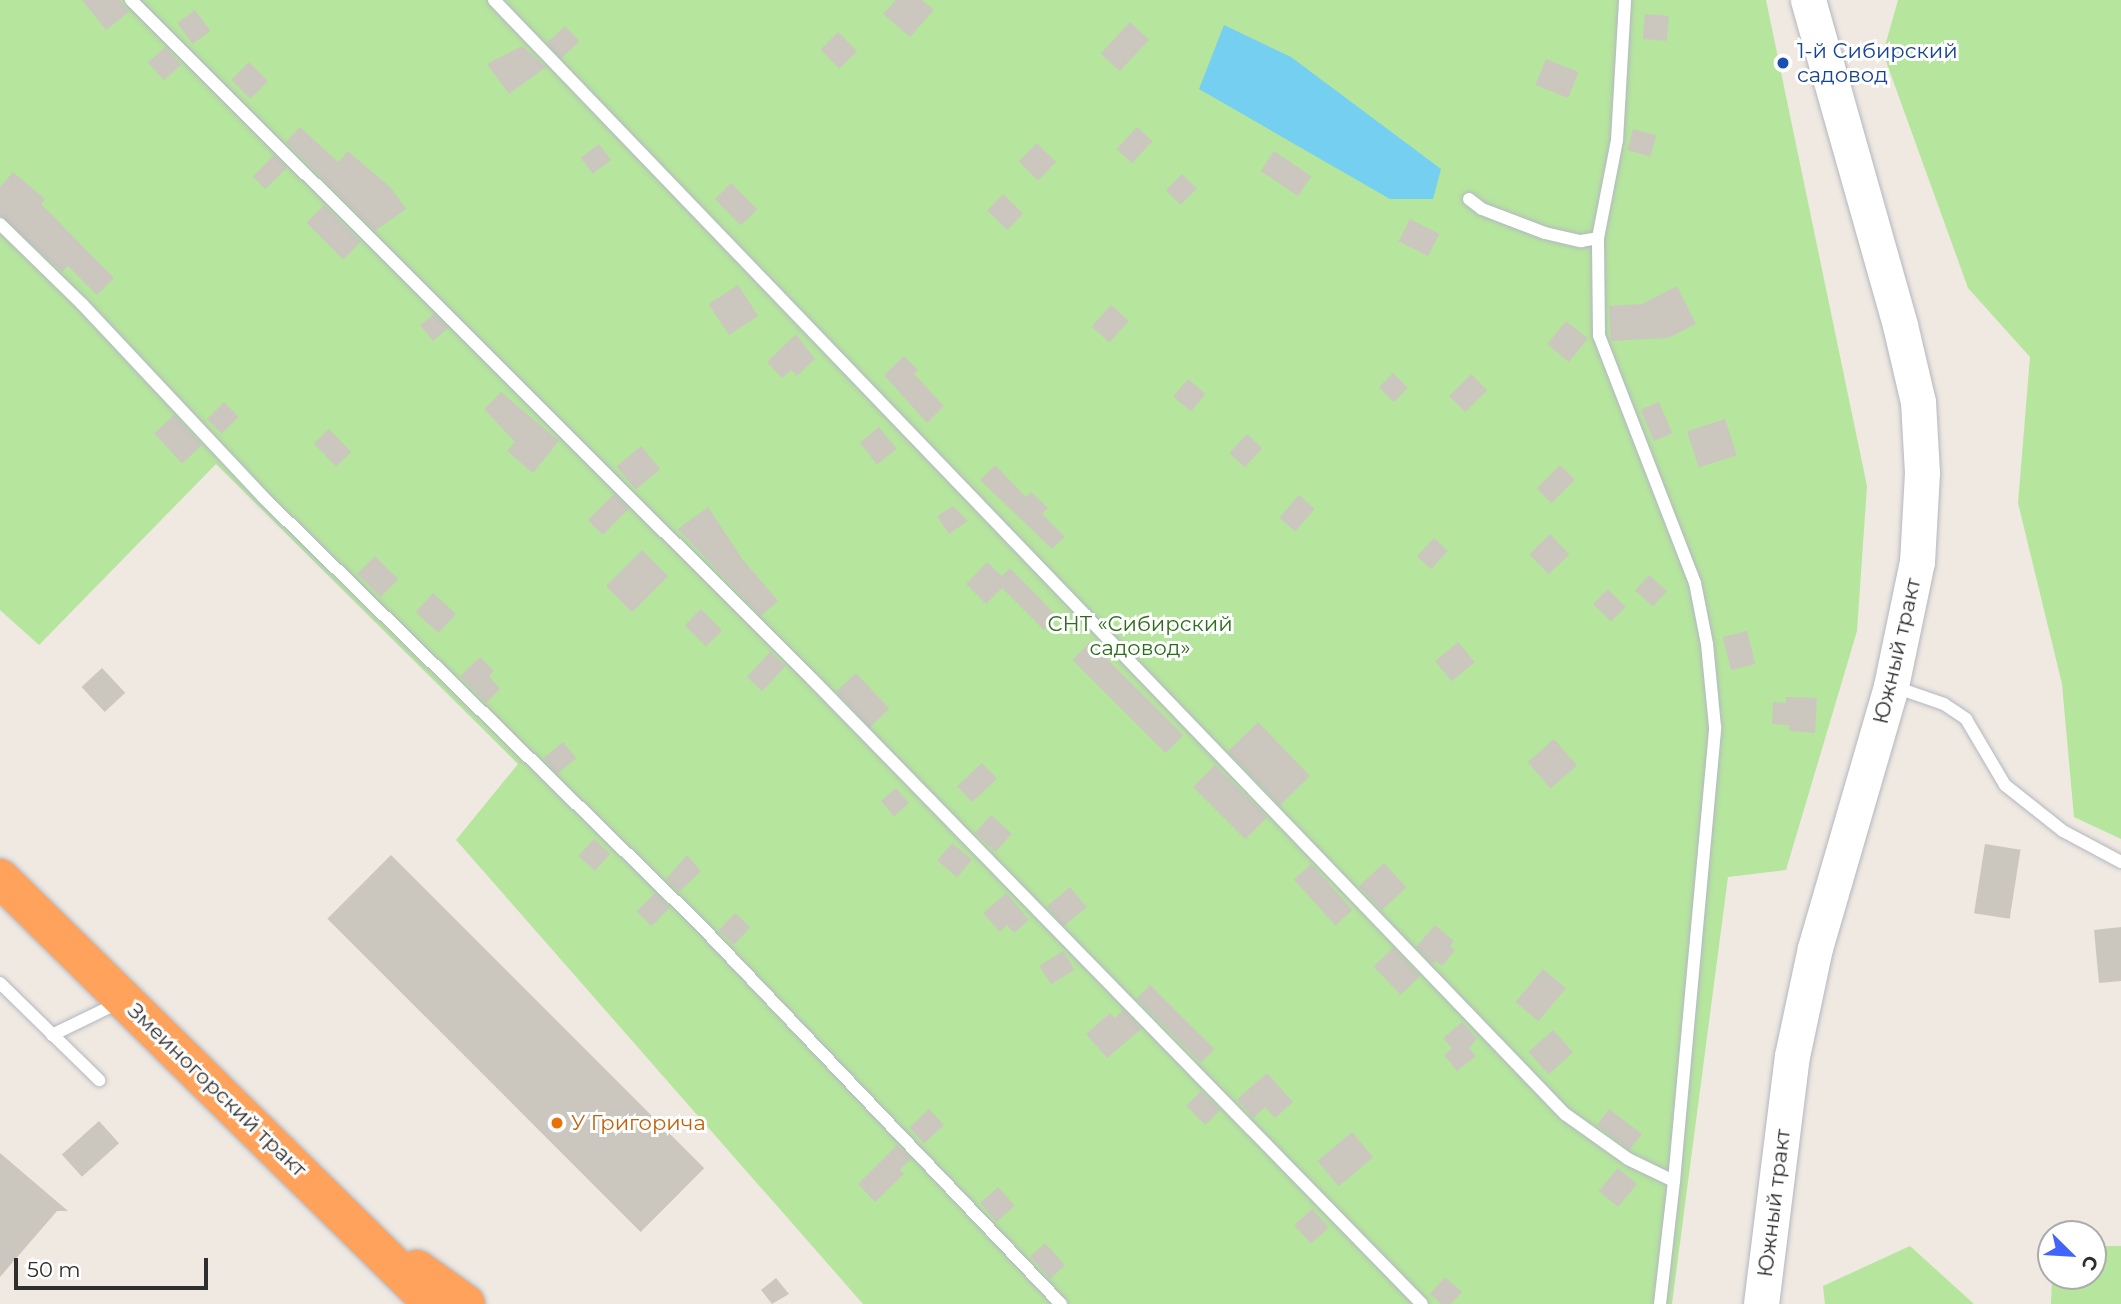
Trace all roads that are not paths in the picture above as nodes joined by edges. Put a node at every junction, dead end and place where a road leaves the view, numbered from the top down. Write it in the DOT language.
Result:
graph roads {
  1 [pos="131,0"];
  2 [pos="494,0"];
  3 [pos="1625,0"];
  4 [pos="1808,0"];
  5 [pos="1469,199"];
  6 [pos="0,224"];
  7 [pos="1598,238"];
  8 [pos="1891,686"];
  9 [pos="2121,862"];
  10 [pos="0,878"];
  11 [pos="0,983"];
  12 [pos="125,999"];
  13 [pos="52,1035"];
  14 [pos="99,1080"];
  15 [pos="1674,1181"];
  16 [pos="352,1222"];
  17 [pos="433,1304"];
  18 [pos="466,1304"];
  19 [pos="1061,1304"];
  20 [pos="1422,1304"];
  21 [pos="1660,1304"];
  22 [pos="1761,1304"];
  1 -- 20 [label="lane"];
  2 -- 15 [label="lane"];
  3 -- 7 [label="lane"];
  4 -- 8 [label="main road, Южный тракт"];
  5 -- 7 [label="lane"];
  6 -- 19 [label="lane"];
  7 -- 15 [label="lane"];
  8 -- 9 [label="lane"];
  8 -- 22 [label="main road, Южный тракт"];
  10 -- 12 [label="highway, Змеиногорский тракт"];
  11 -- 13 [label="lane"];
  12 -- 13 [label="lane"];
  12 -- 16 [label="highway, Змеиногорский тракт"];
  13 -- 14 [label="lane"];
  15 -- 21 [label="lane"];
  16 -- 17 [label="highway, Змеиногорский тракт"];
  16 -- 18 [label="highway"];
}
